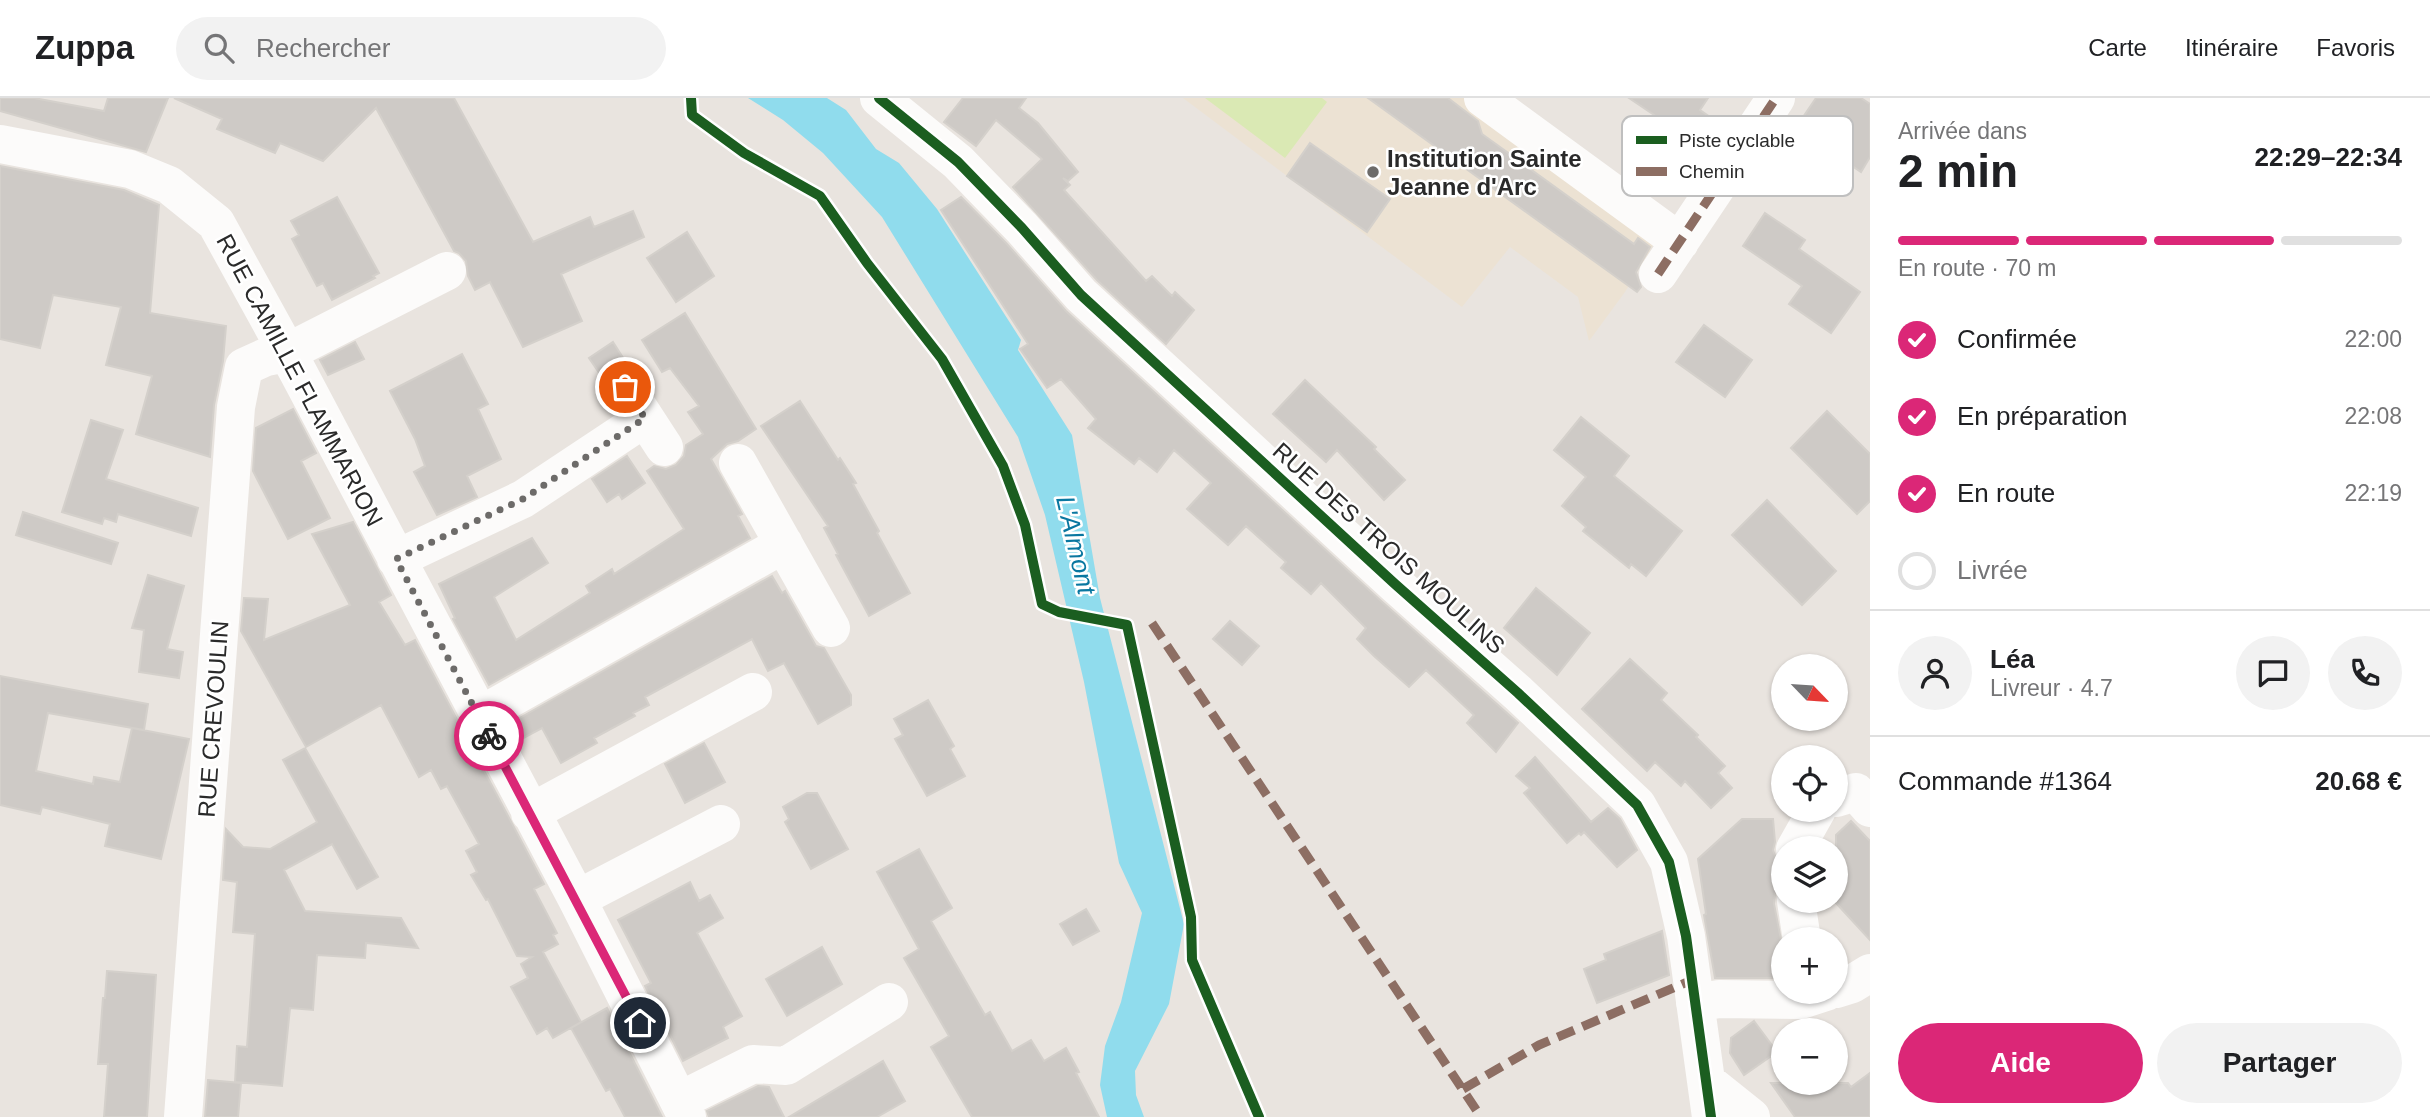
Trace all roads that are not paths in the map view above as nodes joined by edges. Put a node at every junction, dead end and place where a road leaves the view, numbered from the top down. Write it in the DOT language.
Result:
graph roads {
  1 [pos="879,98"];
  2 [pos="1483,98"];
  3 [pos="1776,98"];
  4 [pos="1764,116"];
  5 [pos="0,144"];
  6 [pos="1711,196"];
  7 [pos="1680,242"];
  8 [pos="447,271"];
  9 [pos="1658,274"];
  10 [pos="286,353"];
  11 [pos="625,387"];
  12 [pos="738,463"];
  13 [pos="784,544"];
  14 [pos="396,559"];
  15 [pos="831,628"];
  16 [pos="753,692"];
  17 [pos="479,716"];
  18 [pos="1848,794"];
  19 [pos="1870,808"];
  20 [pos="530,813"];
  21 [pos="721,824"];
  22 [pos="576,899"];
  23 [pos="1870,973"];
  24 [pos="1848,985"];
  25 [pos="1771,997"];
  26 [pos="889,1002"];
  27 [pos="1695,1003"];
  28 [pos="1708,1099"];
  29 [pos="683,1109"];
  30 [pos="183,1117"];
  31 [pos="1751,1117"];
  1 -- 27 [label="street, RUE DES TROIS MOULINS"];
  2 -- 7 [label="street"];
  3 -- 4 [label="street"];
  5 -- 10 [label="street, RUE CAMILLE FLAMMARION"];
  6 -- 7 [label="street"];
  7 -- 9 [label="street"];
  8 -- 10 [label="street"];
  10 -- 14 [label="street, RUE CAMILLE FLAMMARION"];
  10 -- 30 [label="street, RUE CREVOULIN"];
  11 -- 14 [label="street"];
  12 -- 13 [label="street"];
  13 -- 15 [label="street"];
  13 -- 17 [label="street"];
  14 -- 17 [label="street, RUE CAMILLE FLAMMARION"];
  16 -- 20 [label="street"];
  17 -- 20 [label="street, RUE CAMILLE FLAMMARION"];
  18 -- 19 [label="street"];
  20 -- 22 [label="street, RUE CAMILLE FLAMMARION"];
  21 -- 22 [label="street"];
  22 -- 29 [label="street, RUE CAMILLE FLAMMARION"];
  23 -- 24 [label="street"];
  25 -- 27 [label="street"];
  26 -- 29 [label="street"];
  27 -- 28 [label="street, RUE DES TROIS MOULINS"];
  28 -- 31 [label="street"];
}
